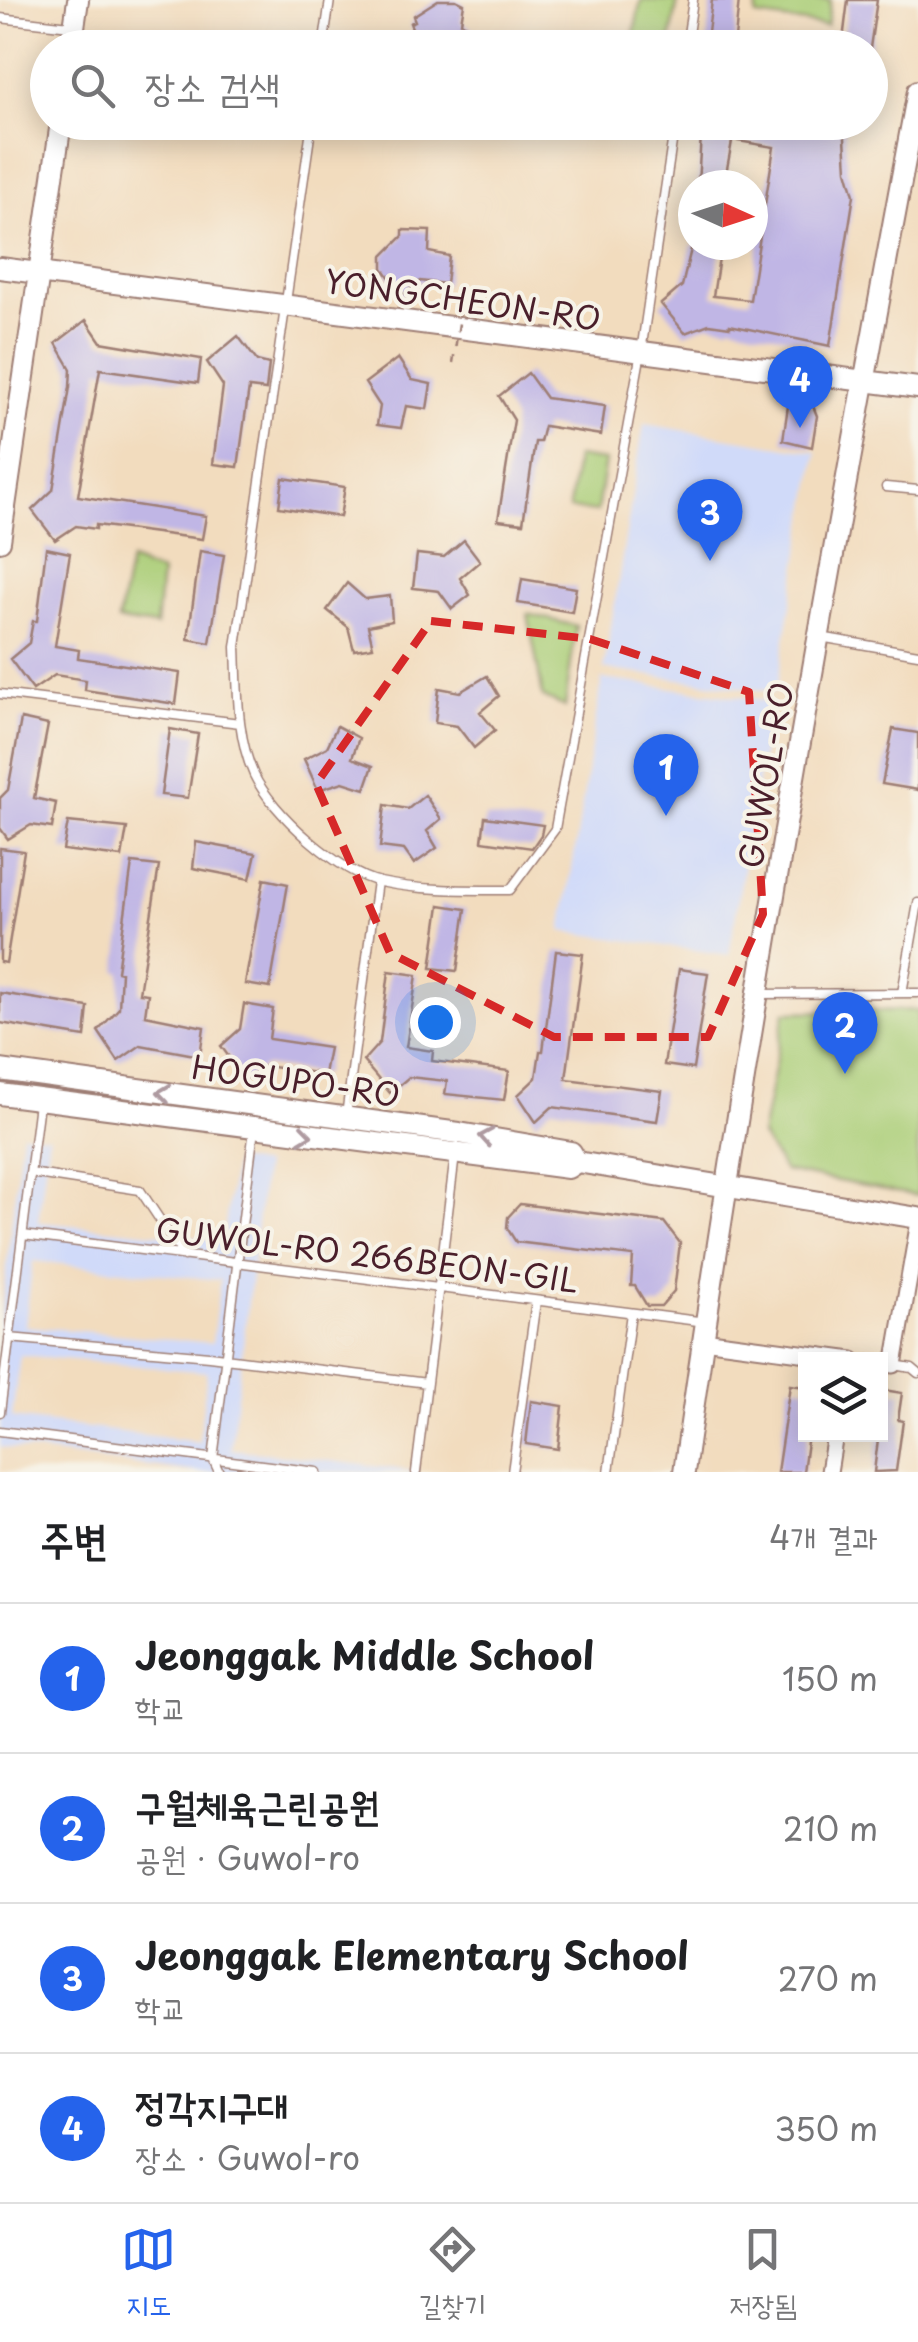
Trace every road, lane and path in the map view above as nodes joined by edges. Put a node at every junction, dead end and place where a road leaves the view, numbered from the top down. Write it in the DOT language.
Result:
graph roads {
  1 [pos="78,0"];
  2 [pos="330,0"];
  3 [pos="693,0"];
  4 [pos="0,18"];
  5 [pos="46,30"];
  6 [pos="74,30"];
  7 [pos="326,30"];
  8 [pos="689,30"];
  9 [pos="918,91"];
  10 [pos="59,140"];
  11 [pos="309,140"];
  12 [pos="672,140"];
  13 [pos="0,268"];
  14 [pos="40,274"];
  15 [pos="464,290"];
  16 [pos="285,305"];
  17 [pos="640,352"];
  18 [pos="453,363"];
  19 [pos="864,380"];
  20 [pos="918,388"];
  21 [pos="6,457"];
  22 [pos="886,487"];
  23 [pos="918,490"];
  24 [pos="0,541"];
  25 [pos="820,636"];
  26 [pos="918,654"];
  27 [pos="0,694"];
  28 [pos="240,723"];
  29 [pos="376,881"];
  30 [pos="918,904"];
  31 [pos="902,993"];
  32 [pos="918,993"];
  33 [pos="758,994"];
  34 [pos="0,1070"];
  35 [pos="0,1094"];
  36 [pos="40,1099"];
  37 [pos="346,1117"];
  38 [pos="254,1130"];
  39 [pos="342,1140"];
  40 [pos="455,1154"];
  41 [pos="577,1162"];
  42 [pos="30,1173"];
  43 [pos="725,1184"];
  44 [pos="918,1218"];
  45 [pos="918,1227"];
  46 [pos="22,1234"];
  47 [pos="184,1256"];
  48 [pos="237,1262"];
  49 [pos="439,1288"];
  50 [pos="536,1300"];
  51 [pos="632,1313"];
  52 [pos="704,1331"];
  53 [pos="9,1338"];
  54 [pos="813,1352"];
  55 [pos="226,1358"];
  56 [pos="888,1360"];
  57 [pos="888,1364"];
  58 [pos="918,1373"];
  59 [pos="427,1383"];
  60 [pos="0,1412"];
  61 [pos="0,1431"];
  62 [pos="833,1442"];
  63 [pos="213,1459"];
  64 [pos="220,1472"];
  65 [pos="318,1472"];
  66 [pos="416,1472"];
  67 [pos="512,1472"];
  68 [pos="610,1472"];
  69 [pos="684,1472"];
  70 [pos="828,1472"];
  1 -- 6 [label="main road"];
  2 -- 7 [label="lane"];
  3 -- 8 [label="lane"];
  4 -- 5 [label="lane"];
  9 -- 19 [label="main road, GUWOL-RO"];
  10 -- 14 [label="main road"];
  11 -- 16 [label="lane"];
  12 -- 17 [label="lane"];
  13 -- 14 [label="main road, YONGCHEON-RO"];
  14 -- 16 [label="main road, YONGCHEON-RO"];
  14 -- 21 [label="main road"];
  15 -- 18 [label="path, bridge"];
  16 -- 17 [label="main road, YONGCHEON-RO"];
  16 -- 28 [label="lane"];
  17 -- 19 [label="main road, YONGCHEON-RO"];
  17 -- 29 [label="lane"];
  19 -- 20 [label="main road, YONGCHEON-RO"];
  19 -- 25 [label="main road, GUWOL-RO"];
  21 -- 24 [label="main road"];
  22 -- 23 [label="lane"];
  25 -- 26 [label="lane"];
  25 -- 33 [label="main road, GUWOL-RO"];
  27 -- 28 [label="lane"];
  28 -- 29 [label="lane"];
  29 -- 37 [label="lane"];
  30 -- 31 [label="lane"];
  31 -- 32 [label="lane"];
  31 -- 33 [label="lane"];
  33 -- 43 [label="main road, GUWOL-RO"];
  37 -- 34 [label="main road, HOGUPO-RO, one-way"];
  35 -- 36 [label="main road, HOGUPO-RO"];
  36 -- 38 [label="main road, HOGUPO-RO"];
  36 -- 42 [label="lane"];
  37 -- 39 [label="lane"];
  41 -- 37 [label="main road, HOGUPO-RO, one-way"];
  38 -- 39 [label="main road, HOGUPO-RO, one-way"];
  38 -- 48 [label="lane"];
  39 -- 40 [label="main road, HOGUPO-RO"];
  40 -- 41 [label="main road, HOGUPO-RO"];
  40 -- 49 [label="lane"];
  41 -- 43 [label="main road, HOGUPO-RO"];
  42 -- 46 [label="lane"];
  42 -- 47 [label="lane"];
  43 -- 44 [label="main road, HOGUPO-RO"];
  43 -- 52 [label="main road, GUWOL-RO"];
  45 -- 56 [label="street"];
  46 -- 47 [label="lane, GUWOL-RO 266BEON-GIL"];
  46 -- 53 [label="lane"];
  47 -- 48 [label="lane, GUWOL-RO 266BEON-GIL"];
  48 -- 49 [label="lane, GUWOL-RO 266BEON-GIL"];
  48 -- 55 [label="lane"];
  49 -- 50 [label="lane, GUWOL-RO 266BEON-GIL"];
  49 -- 59 [label="lane"];
  50 -- 51 [label="lane, GUWOL-RO 266BEON-GIL"];
  50 -- 67 [label="lane"];
  51 -- 52 [label="lane, GUWOL-RO 266BEON-GIL"];
  51 -- 68 [label="lane"];
  52 -- 54 [label="street"];
  52 -- 69 [label="main road, GUWOL-RO"];
  53 -- 55 [label="lane"];
  53 -- 60 [label="lane"];
  55 -- 59 [label="lane"];
  55 -- 63 [label="lane"];
  57 -- 58 [label="lane"];
  59 -- 66 [label="lane"];
  61 -- 63 [label="lane"];
  62 -- 70 [label="street"];
  63 -- 64 [label="lane"];
  63 -- 65 [label="lane"];
}
